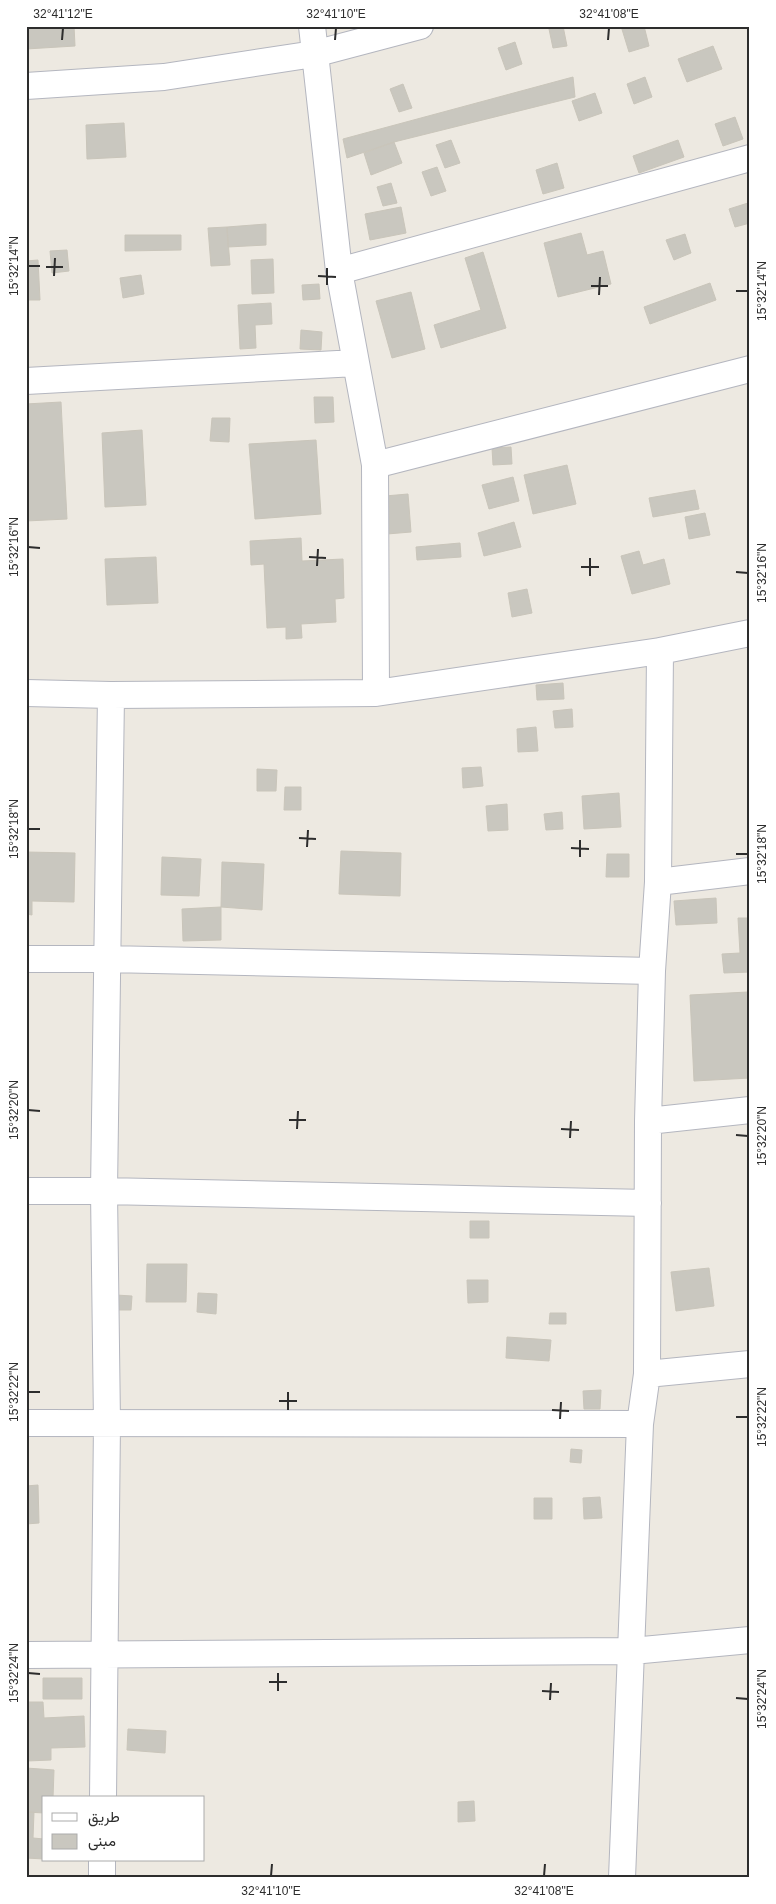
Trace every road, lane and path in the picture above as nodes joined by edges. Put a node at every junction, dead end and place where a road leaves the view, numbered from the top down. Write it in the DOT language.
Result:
graph roads {
  1 [pos="312,26"];
  2 [pos="420,26"];
  3 [pos="314,54"];
  4 [pos="26,86"];
  5 [pos="750,158"];
  6 [pos="339,271"];
  7 [pos="356,363"];
  8 [pos="750,370"];
  9 [pos="26,381"];
  10 [pos="375,465"];
  11 [pos="750,633"];
  12 [pos="660,651"];
  13 [pos="26,693"];
  14 [pos="376,693"];
  15 [pos="111,695"];
  16 [pos="750,871"];
  17 [pos="658,882"];
  18 [pos="26,958"];
  19 [pos="107,959"];
  20 [pos="652,971"];
  21 [pos="750,1110"];
  22 [pos="648,1120"];
  23 [pos="26,1191"];
  24 [pos="104,1191"];
  25 [pos="648,1203"];
  26 [pos="750,1364"];
  27 [pos="647,1374"];
  28 [pos="26,1423"];
  29 [pos="107,1423"];
  30 [pos="640,1424"];
  31 [pos="750,1640"];
  32 [pos="632,1651"];
  33 [pos="104,1654"];
  34 [pos="26,1655"];
  35 [pos="103,1796"];
  36 [pos="102,1862"];
  37 [pos="102,1878"];
  38 [pos="622,1878"];
  1 -- 3 [label="street"];
  2 -- 3 [label="street"];
  3 -- 4 [label="street"];
  3 -- 6 [label="street"];
  5 -- 6 [label="street"];
  6 -- 7 [label="street"];
  7 -- 9 [label="street"];
  7 -- 10 [label="street"];
  8 -- 10 [label="street"];
  10 -- 14 [label="street"];
  11 -- 12 [label="street"];
  12 -- 14 [label="street"];
  12 -- 17 [label="street"];
  13 -- 15 [label="street"];
  14 -- 15 [label="street"];
  15 -- 19 [label="street"];
  16 -- 17 [label="street"];
  17 -- 20 [label="street"];
  18 -- 19 [label="street"];
  19 -- 20 [label="street"];
  19 -- 24 [label="street"];
  20 -- 22 [label="street"];
  21 -- 22 [label="street"];
  22 -- 25 [label="street"];
  23 -- 24 [label="street"];
  24 -- 25 [label="street"];
  24 -- 29 [label="street"];
  25 -- 27 [label="street"];
  26 -- 27 [label="street"];
  27 -- 30 [label="street"];
  28 -- 29 [label="street"];
  29 -- 30 [label="street"];
  29 -- 33 [label="street"];
  30 -- 32 [label="street"];
  31 -- 32 [label="street"];
  32 -- 33 [label="street"];
  32 -- 38 [label="street"];
  33 -- 34 [label="street"];
  33 -- 35 [label="street"];
  36 -- 37 [label="street"];
}
